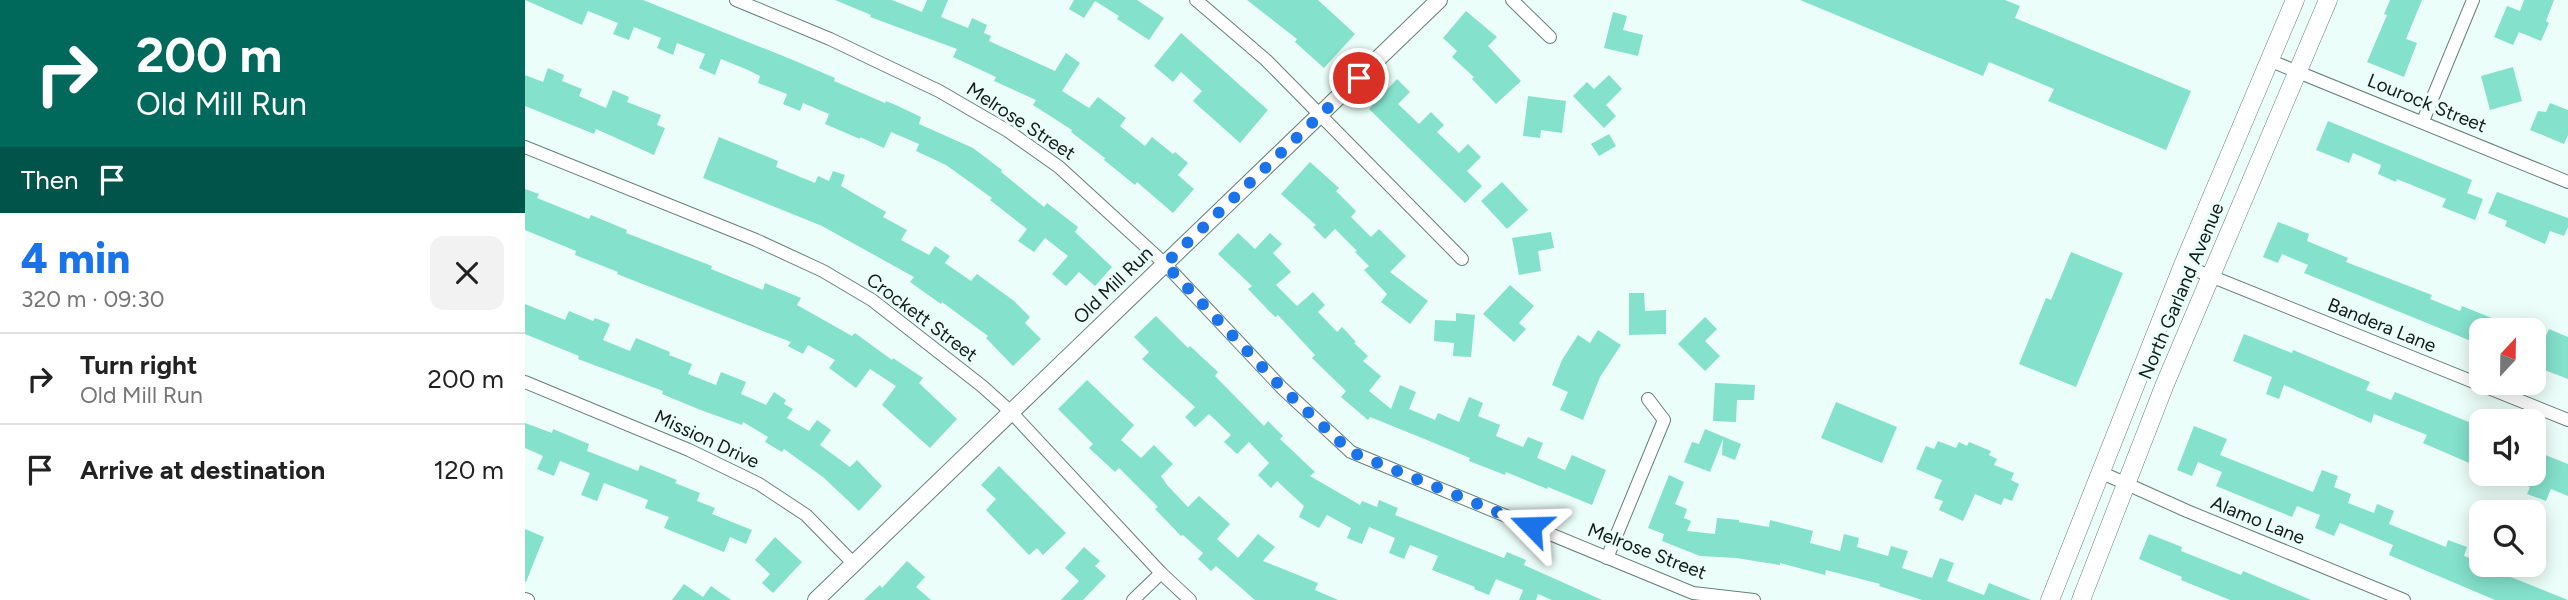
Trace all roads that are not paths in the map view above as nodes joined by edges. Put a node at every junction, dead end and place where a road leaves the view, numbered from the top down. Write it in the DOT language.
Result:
graph roads {
  1 [pos="736,0"];
  2 [pos="1196,0"];
  3 [pos="1439,0"];
  4 [pos="1512,0"];
  5 [pos="2295,0"];
  6 [pos="2327,0"];
  7 [pos="2473,0"];
  8 [pos="1550,37"];
  9 [pos="2271,61"];
  10 [pos="2297,72"];
  11 [pos="1321,115"];
  12 [pos="2423,121"];
  13 [pos="525,147"];
  14 [pos="2568,182"];
  15 [pos="1462,259"];
  16 [pos="1165,264"];
  17 [pos="2183,265"];
  18 [pos="2210,276"];
  19 [pos="525,382"];
  20 [pos="1647,399"];
  21 [pos="1011,412"];
  22 [pos="2568,420"];
  23 [pos="2100,472"];
  24 [pos="2126,484"];
  25 [pos="1607,558"];
  26 [pos="853,564"];
  27 [pos="1161,573"];
  28 [pos="816,600"];
  29 [pos="1133,600"];
  30 [pos="1190,600"];
  31 [pos="1754,600"];
  32 [pos="2050,600"];
  33 [pos="2081,600"];
  34 [pos="2404,600"];
  1 -- 16 [label="street, Melrose Street"];
  2 -- 11 [label="street"];
  3 -- 11 [label="street, Old Mill Run"];
  4 -- 8 [label="street"];
  5 -- 9 [label="main road, North Garland Avenue"];
  6 -- 10 [label="main road, North Garland Avenue"];
  7 -- 12 [label="street"];
  9 -- 10 [label="street, Lourock Street"];
  9 -- 17 [label="main road, North Garland Avenue"];
  10 -- 12 [label="street, Lourock Street"];
  10 -- 18 [label="main road, North Garland Avenue"];
  11 -- 15 [label="street"];
  11 -- 16 [label="street, Old Mill Run"];
  12 -- 14 [label="street, Lourock Street"];
  13 -- 21 [label="street, Crockett Street"];
  16 -- 21 [label="street, Old Mill Run"];
  16 -- 25 [label="street, Melrose Street"];
  17 -- 18 [label="street, Bandera Lane"];
  17 -- 23 [label="main road, North Garland Avenue"];
  18 -- 22 [label="street, Bandera Lane"];
  18 -- 24 [label="main road, North Garland Avenue"];
  19 -- 26 [label="street, Mission Drive"];
  20 -- 25 [label="street"];
  21 -- 26 [label="street, Old Mill Run"];
  21 -- 27 [label="street, Crockett Street"];
  23 -- 24 [label="street, Alamo Lane"];
  23 -- 32 [label="main road, North Garland Avenue"];
  24 -- 33 [label="main road, North Garland Avenue"];
  24 -- 34 [label="street, Alamo Lane"];
  25 -- 31 [label="street, Melrose Street"];
  26 -- 28 [label="street, Old Mill Run"];
  27 -- 29 [label="street"];
  27 -- 30 [label="street, Crockett Street"];
}
